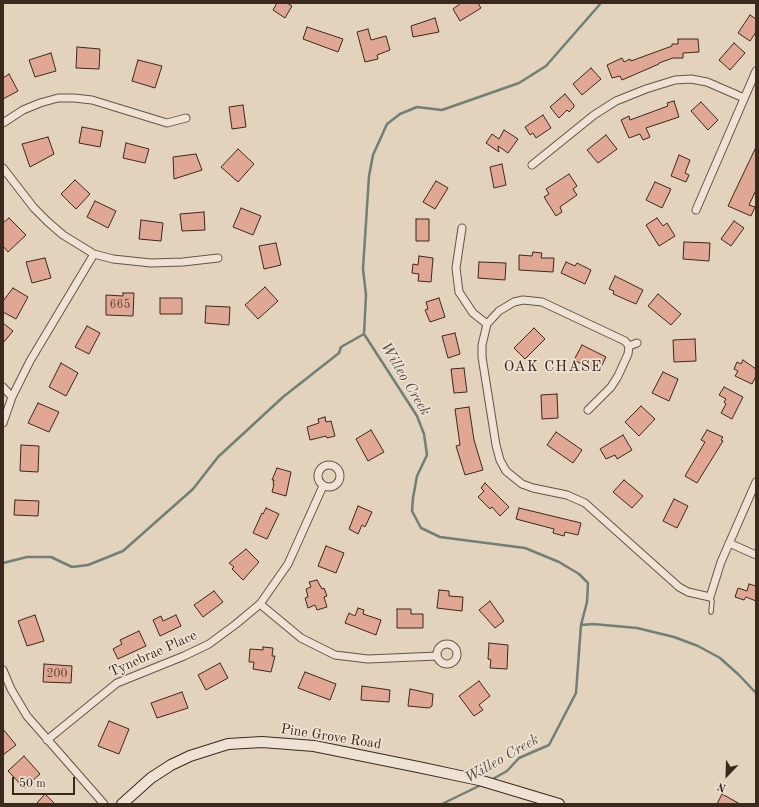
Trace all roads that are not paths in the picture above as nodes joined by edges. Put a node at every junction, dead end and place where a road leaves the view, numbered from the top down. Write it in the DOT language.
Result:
graph roads {
  1 [pos="756,71"];
  2 [pos="744,98"];
  3 [pos="186,118"];
  4 [pos="3,123"];
  5 [pos="532,165"];
  6 [pos="3,168"];
  7 [pos="696,210"];
  8 [pos="462,228"];
  9 [pos="94,254"];
  10 [pos="218,258"];
  11 [pos="487,324"];
  12 [pos="638,344"];
  13 [pos="629,346"];
  14 [pos="3,387"];
  15 [pos="12,397"];
  16 [pos="588,410"];
  17 [pos="3,423"];
  18 [pos="756,482"];
  19 [pos="324,486"];
  20 [pos="729,543"];
  21 [pos="756,555"];
  22 [pos="710,597"];
  23 [pos="260,604"];
  24 [pos="711,612"];
  25 [pos="437,656"];
  26 [pos="3,670"];
  27 [pos="47,740"];
  28 [pos="104,804"];
  29 [pos="122,804"];
  30 [pos="560,804"];
  1 -- 2 [label="street"];
  2 -- 5 [label="street"];
  2 -- 7 [label="street"];
  3 -- 4 [label="street"];
  6 -- 9 [label="street"];
  8 -- 11 [label="street"];
  9 -- 10 [label="street"];
  9 -- 15 [label="street"];
  11 -- 13 [label="street"];
  11 -- 22 [label="street"];
  12 -- 13 [label="street"];
  13 -- 16 [label="street"];
  14 -- 15 [label="street"];
  15 -- 17 [label="street"];
  18 -- 20 [label="street"];
  19 -- 23 [label="street, Tynebrae Place"];
  20 -- 21 [label="street"];
  20 -- 22 [label="street"];
  22 -- 24 [label="lane"];
  23 -- 25 [label="street"];
  23 -- 27 [label="street, Tynebrae Place"];
  26 -- 27 [label="street"];
  27 -- 28 [label="street"];
  29 -- 30 [label="main road, Pine Grove Road"];
}
